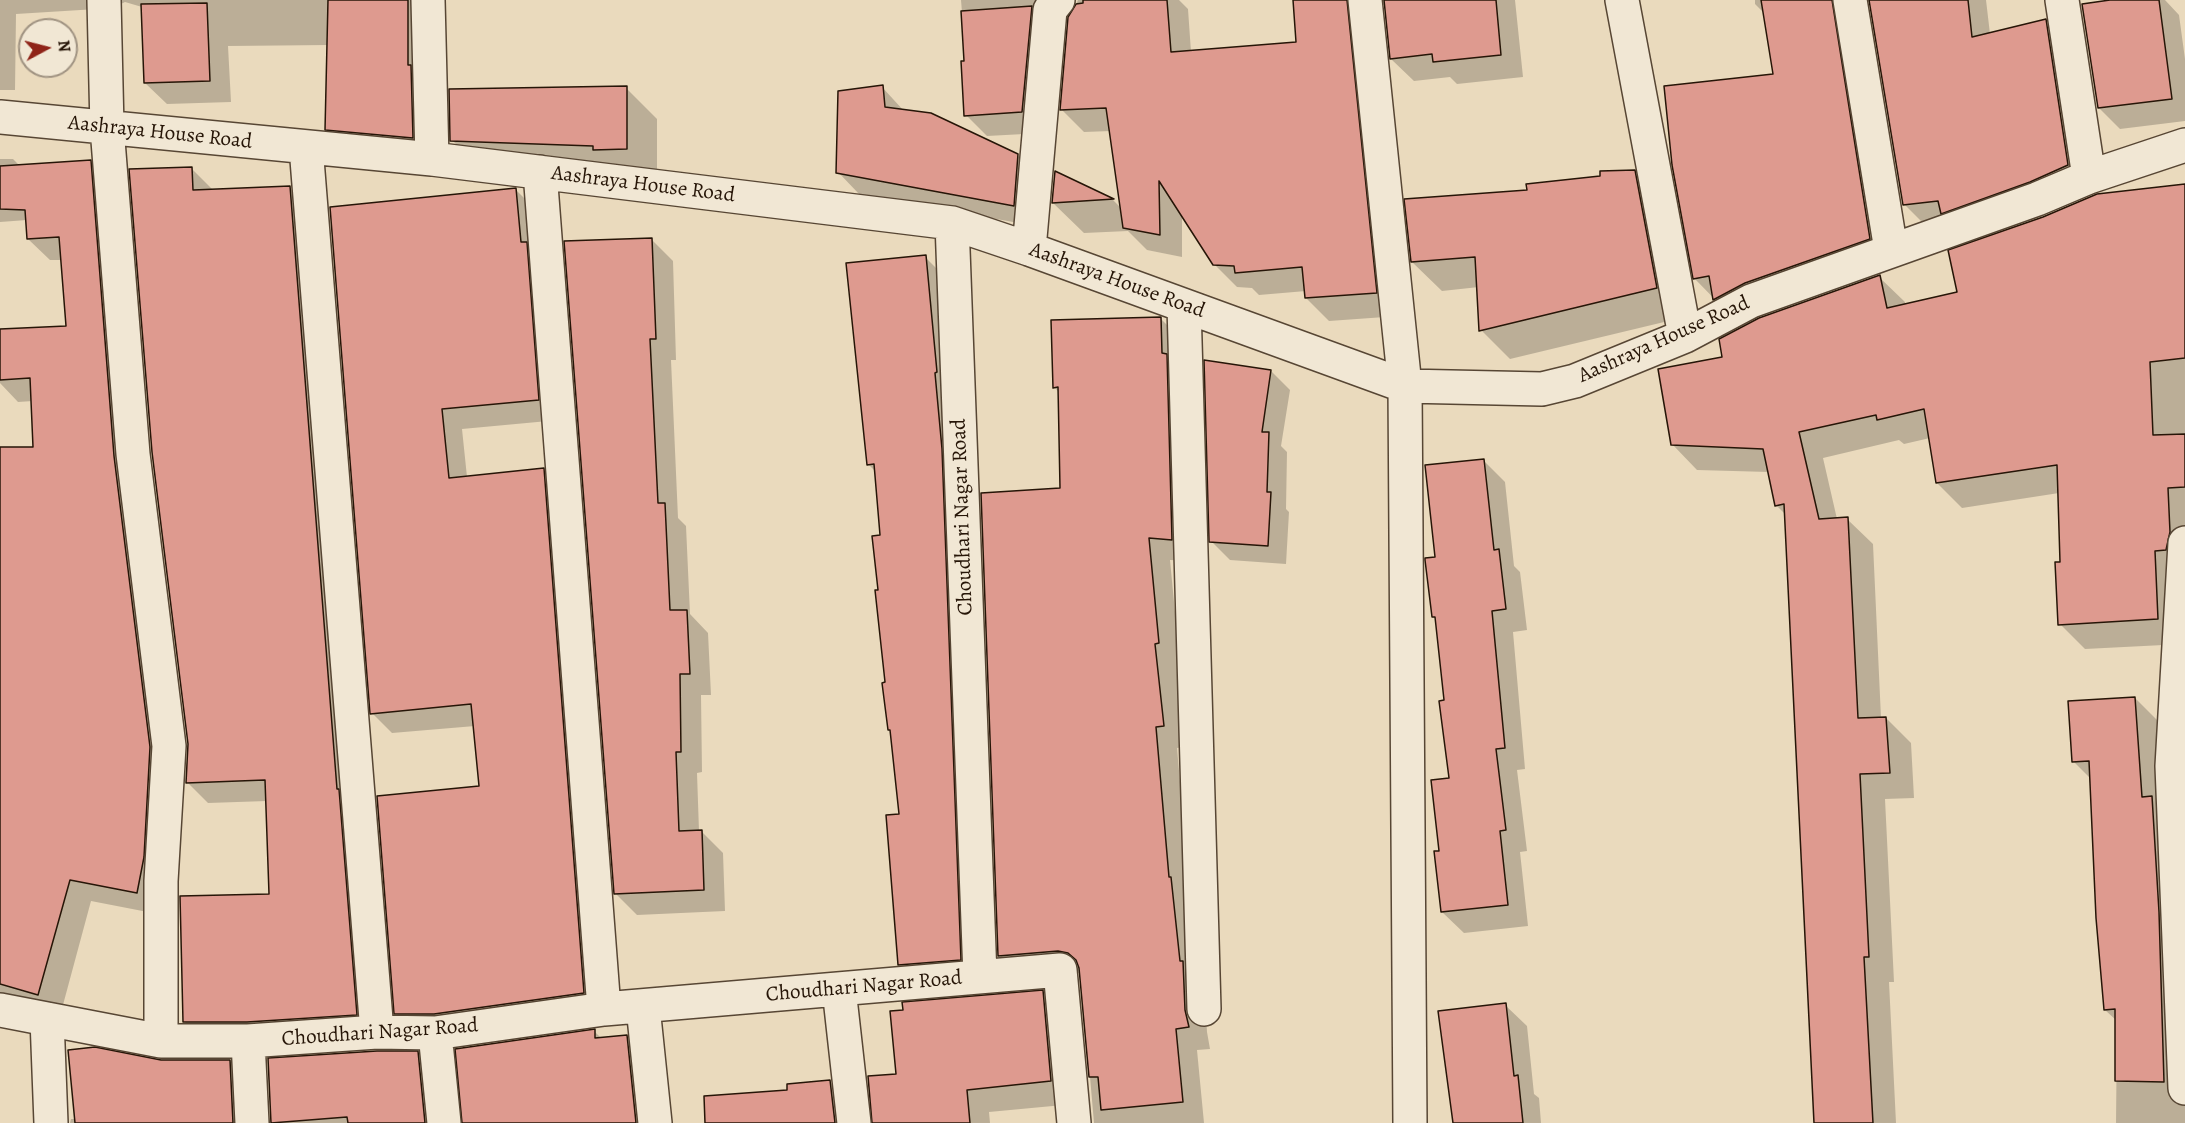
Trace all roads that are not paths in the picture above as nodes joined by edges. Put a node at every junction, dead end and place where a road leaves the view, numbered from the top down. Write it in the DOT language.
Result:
graph roads {
  1 [pos="104,0"];
  2 [pos="428,0"];
  3 [pos="1058,0"];
  4 [pos="1365,0"];
  5 [pos="1622,0"];
  6 [pos="1850,0"];
  7 [pos="2062,0"];
  8 [pos="0,117"];
  9 [pos="107,128"];
  10 [pos="2185,144"];
  11 [pos="306,147"];
  12 [pos="432,159"];
  13 [pos="540,172"];
  14 [pos="2089,177"];
  15 [pos="952,223"];
  16 [pos="1029,249"];
  17 [pos="1891,250"];
  18 [pos="1184,306"];
  19 [pos="1685,336"];
  20 [pos="1405,386"];
  21 [pos="2185,543"];
  22 [pos="980,976"];
  23 [pos="839,989"];
  24 [pos="643,1007"];
  25 [pos="604,1009"];
  26 [pos="1204,1009"];
  27 [pos="0,1010"];
  28 [pos="47,1019"];
  29 [pos="377,1032"];
  30 [pos="435,1033"];
  31 [pos="161,1041"];
  32 [pos="248,1041"];
  33 [pos="2185,1088"];
  34 [pos="51,1123"];
  35 [pos="252,1123"];
  36 [pos="444,1123"];
  37 [pos="655,1123"];
  38 [pos="854,1123"];
  39 [pos="1074,1123"];
  40 [pos="1410,1123"];
  1 -- 9 [label="street"];
  2 -- 12 [label="street"];
  3 -- 16 [label="street"];
  4 -- 20 [label="street"];
  5 -- 19 [label="street"];
  6 -- 17 [label="street"];
  7 -- 14 [label="street"];
  8 -- 9 [label="street, Aashraya House Road"];
  9 -- 11 [label="street, Aashraya House Road"];
  9 -- 31 [label="street"];
  10 -- 14 [label="street, Aashraya House Road"];
  11 -- 12 [label="street, Aashraya House Road"];
  11 -- 29 [label="street"];
  12 -- 13 [label="street, Aashraya House Road"];
  13 -- 15 [label="street, Aashraya House Road"];
  13 -- 25 [label="street"];
  14 -- 17 [label="street, Aashraya House Road"];
  15 -- 16 [label="street, Aashraya House Road"];
  15 -- 22 [label="street, Choudhari Nagar Road"];
  16 -- 18 [label="street, Aashraya House Road"];
  17 -- 19 [label="street, Aashraya House Road"];
  18 -- 20 [label="street, Aashraya House Road"];
  18 -- 26 [label="street"];
  19 -- 20 [label="street, Aashraya House Road"];
  20 -- 40 [label="street"];
  21 -- 33 [label="street"];
  22 -- 23 [label="street, Choudhari Nagar Road"];
  22 -- 39 [label="street"];
  23 -- 24 [label="street, Choudhari Nagar Road"];
  23 -- 38 [label="street"];
  24 -- 25 [label="street, Choudhari Nagar Road"];
  24 -- 37 [label="street"];
  25 -- 30 [label="street, Choudhari Nagar Road"];
  27 -- 28 [label="street, Choudhari Nagar Road"];
  28 -- 31 [label="street, Choudhari Nagar Road"];
  28 -- 34 [label="street"];
  29 -- 30 [label="street, Choudhari Nagar Road"];
  29 -- 32 [label="street, Choudhari Nagar Road"];
  30 -- 36 [label="street"];
  31 -- 32 [label="street, Choudhari Nagar Road"];
  32 -- 35 [label="street"];
}
